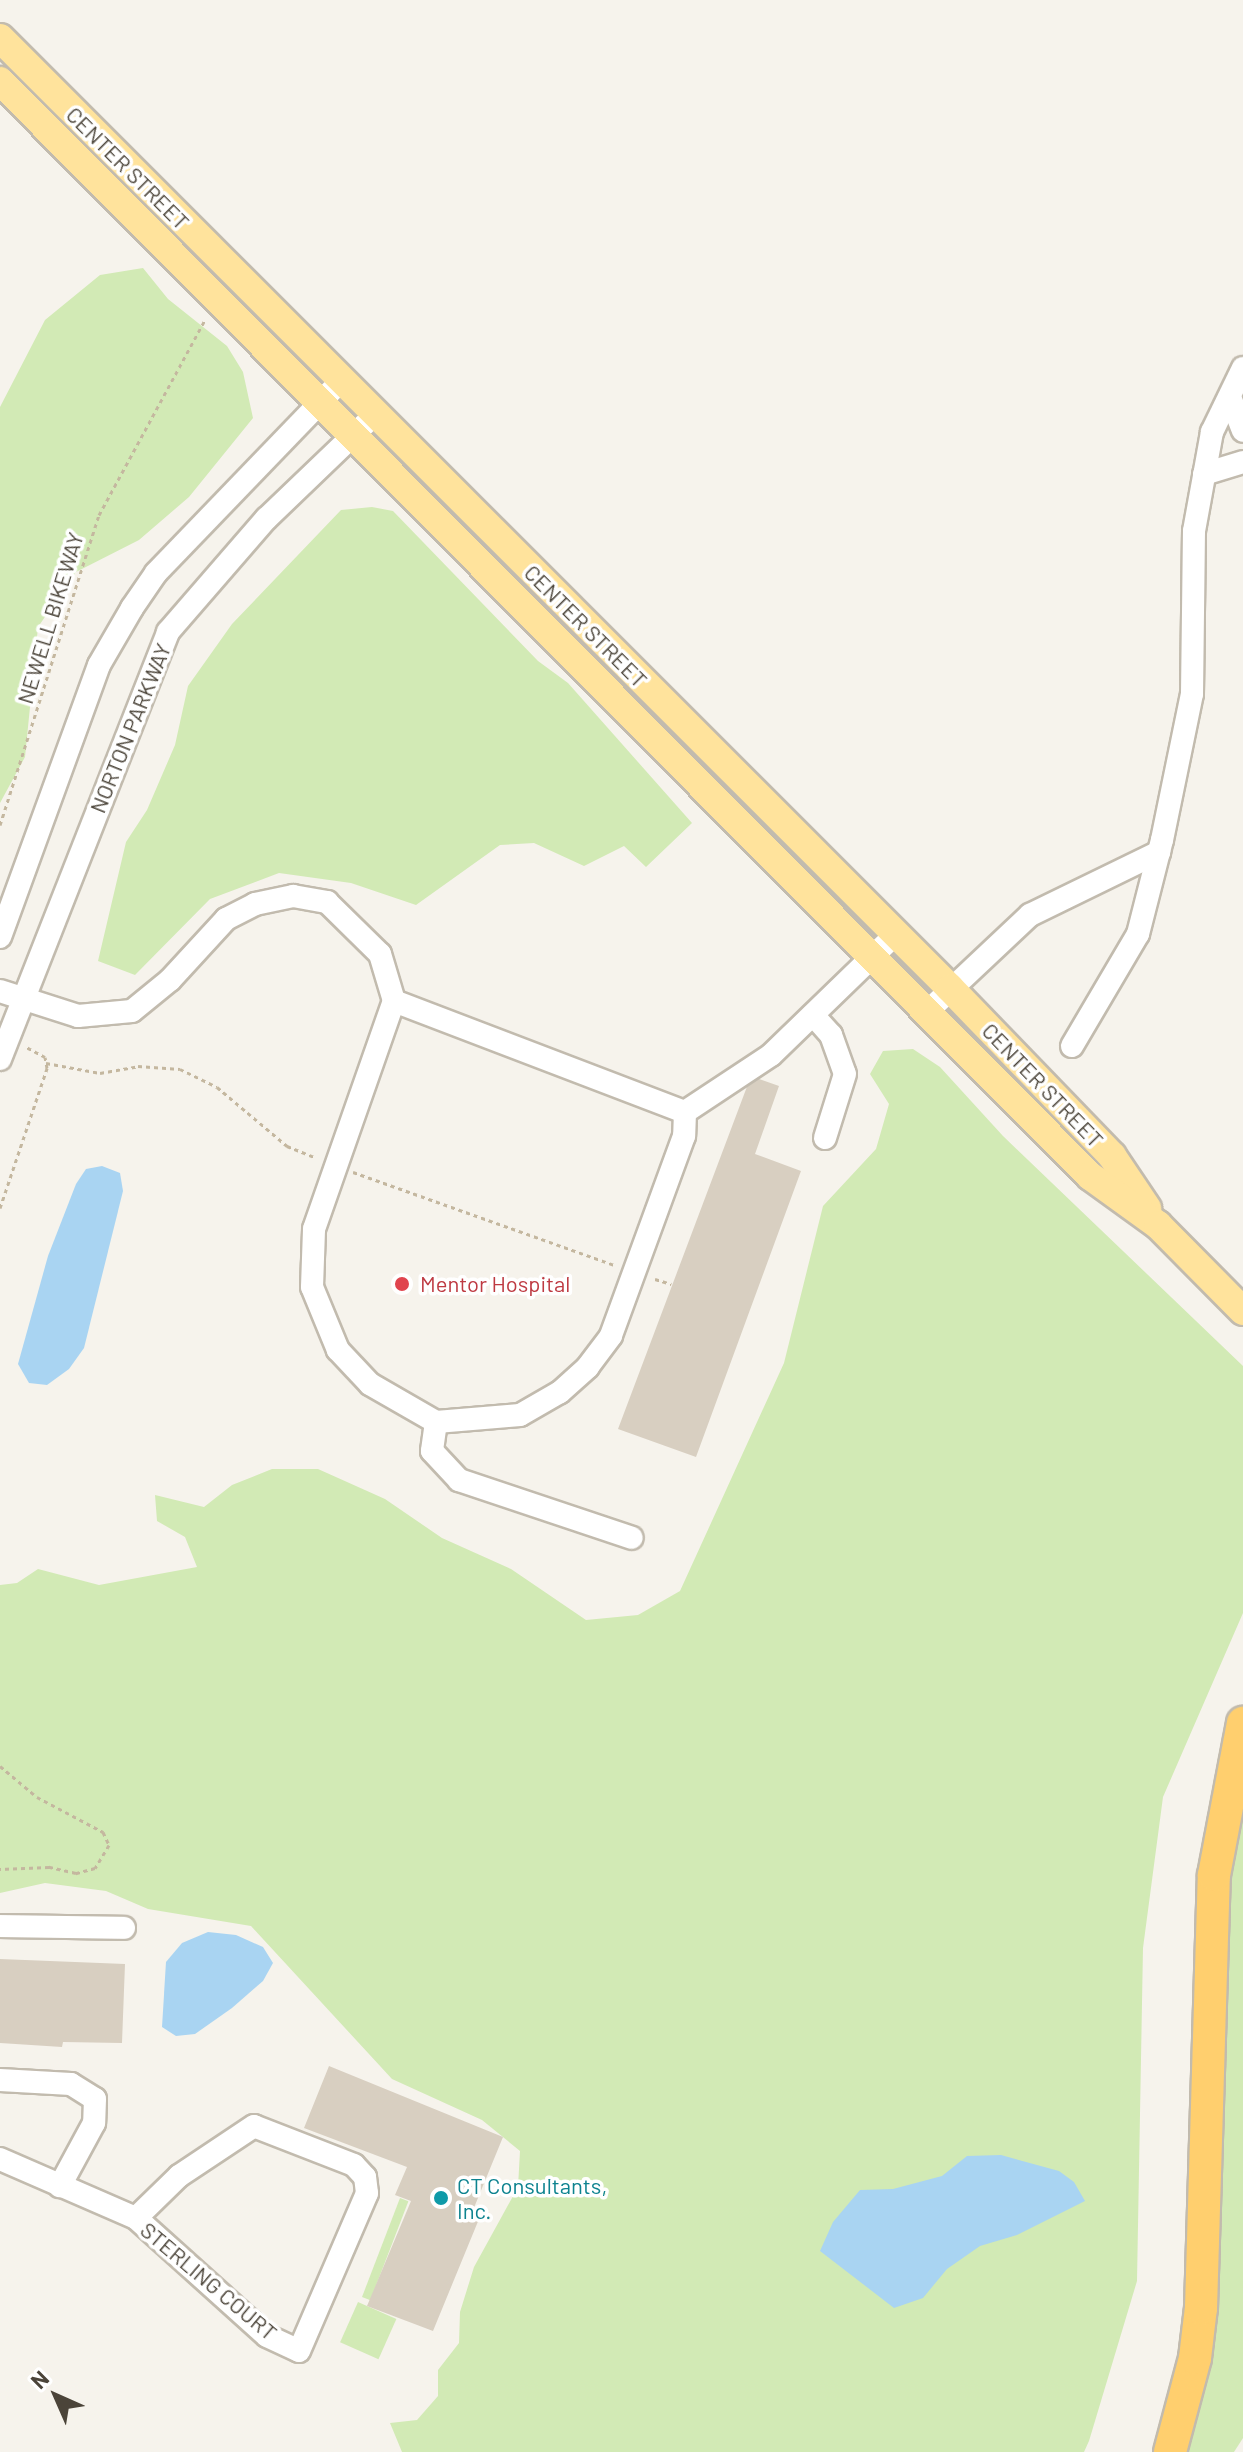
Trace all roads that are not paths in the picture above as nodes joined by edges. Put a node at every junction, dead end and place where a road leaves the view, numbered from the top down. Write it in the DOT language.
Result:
graph roads {
  1 [pos="0,38"];
  2 [pos="0,81"];
  3 [pos="233,273"];
  4 [pos="212,298"];
  5 [pos="1243,368"];
  6 [pos="341,381"];
  7 [pos="1230,397"];
  8 [pos="319,403"];
  9 [pos="374,415"];
  10 [pos="1243,431"];
  11 [pos="353,435"];
  12 [pos="1243,462"];
  13 [pos="1204,474"];
  14 [pos="1159,852"];
  15 [pos="896,934"];
  16 [pos="0,937"];
  17 [pos="873,956"];
  18 [pos="950,988"];
  19 [pos="0,991"];
  20 [pos="21,1000"];
  21 [pos="394,1001"];
  22 [pos="928,1011"];
  23 [pos="813,1015"];
  24 [pos="1072,1046"];
  25 [pos="4,1049"];
  26 [pos="685,1112"];
  27 [pos="825,1138"];
  28 [pos="1158,1225"];
  29 [pos="1243,1311"];
  30 [pos="436,1422"];
  31 [pos="632,1538"];
  32 [pos="1243,1723"];
  33 [pos="0,1926"];
  34 [pos="124,1928"];
  35 [pos="0,2080"];
  36 [pos="0,2159"];
  37 [pos="60,2186"];
  38 [pos="136,2218"];
  39 [pos="1170,2452"];
  1 -- 3 [label="main road, CENTER STREET"];
  2 -- 4 [label="main road, CENTER STREET"];
  3 -- 4 [label="main road"];
  3 -- 6 [label="main road, CENTER STREET"];
  4 -- 8 [label="main road, CENTER STREET"];
  5 -- 7 [label="street"];
  6 -- 8 [label="street, NORTON PARKWAY"];
  6 -- 9 [label="main road, CENTER STREET"];
  7 -- 10 [label="street"];
  7 -- 13 [label="street"];
  8 -- 11 [label="main road, CENTER STREET"];
  8 -- 16 [label="street, NORTON PARKWAY"];
  9 -- 11 [label="street, NORTON PARKWAY"];
  9 -- 15 [label="main road, CENTER STREET"];
  11 -- 17 [label="main road, CENTER STREET"];
  11 -- 20 [label="street, NORTON PARKWAY"];
  12 -- 13 [label="street"];
  13 -- 14 [label="street"];
  14 -- 18 [label="street"];
  14 -- 24 [label="street"];
  15 -- 17 [label="street"];
  15 -- 18 [label="main road, CENTER STREET"];
  17 -- 22 [label="main road, CENTER STREET"];
  17 -- 23 [label="street"];
  18 -- 22 [label="street"];
  18 -- 28 [label="main road, CENTER STREET"];
  19 -- 20 [label="street"];
  20 -- 21 [label="street"];
  20 -- 25 [label="street, NORTON PARKWAY"];
  21 -- 26 [label="street"];
  21 -- 30 [label="street"];
  22 -- 28 [label="main road, CENTER STREET"];
  23 -- 26 [label="street"];
  23 -- 27 [label="street"];
  26 -- 30 [label="street"];
  28 -- 29 [label="main road, CENTER STREET"];
  30 -- 31 [label="street"];
  32 -- 39 [label="highway"];
  33 -- 34 [label="street"];
  35 -- 37 [label="street"];
  36 -- 37 [label="street, STERLING COURT"];
  37 -- 38 [label="street, STERLING COURT"];
  38 -- 38 [label="street, STERLING COURT"];
}
